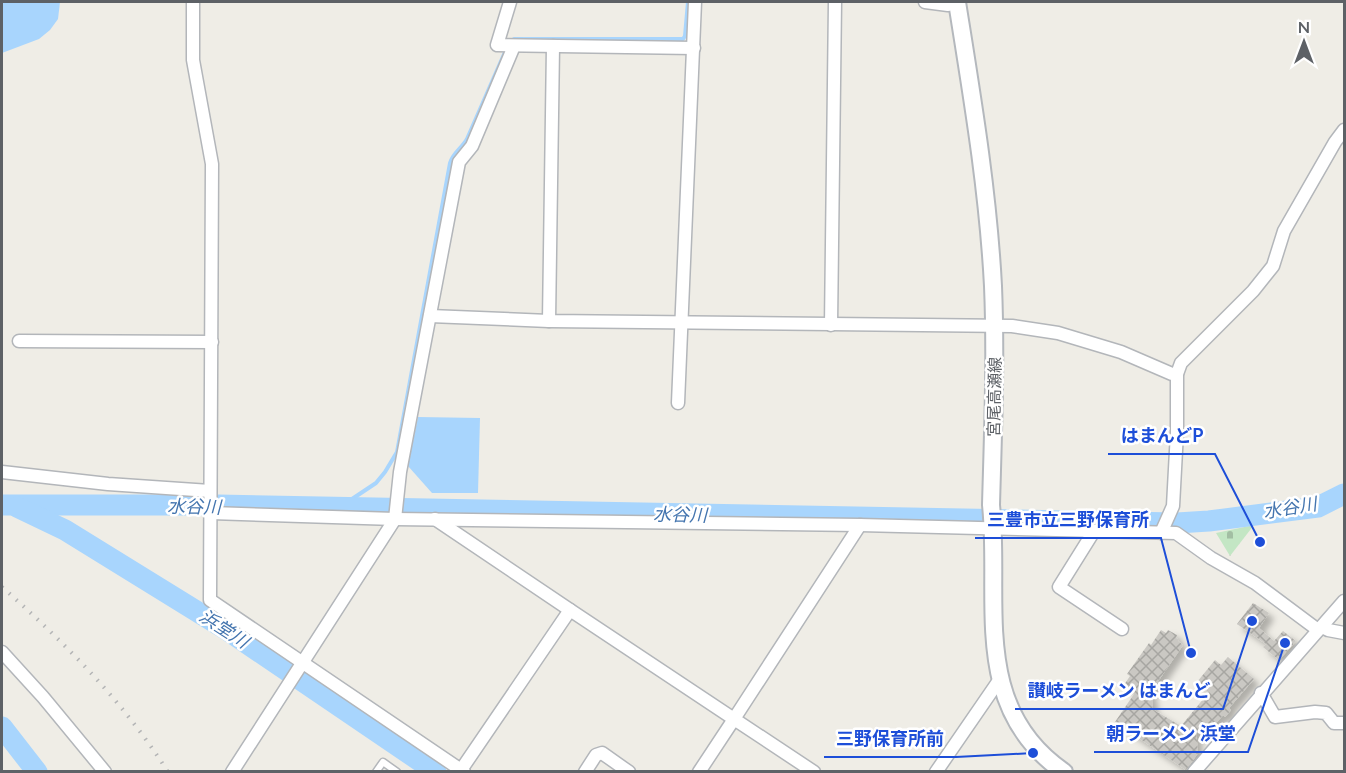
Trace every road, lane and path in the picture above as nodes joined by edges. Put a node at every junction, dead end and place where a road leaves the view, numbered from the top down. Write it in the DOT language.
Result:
graph roads {
  1 [pos="193,2"];
  2 [pos="510,2"];
  3 [pos="695,2"];
  4 [pos="835,2"];
  5 [pos="925,2"];
  6 [pos="952,3"];
  7 [pos="514,46"];
  8 [pos="553,46"];
  9 [pos="694,48"];
  10 [pos="1344,130"];
  11 [pos="430,316"];
  12 [pos="549,321"];
  13 [pos="681,323"];
  14 [pos="831,325"];
  15 [pos="994,326"];
  16 [pos="19,341"];
  17 [pos="212,342"];
  18 [pos="1177,374"];
  19 [pos="678,403"];
  20 [pos="2,472"];
  21 [pos="210,494"];
  22 [pos="396,511"];
  23 [pos="210,512"];
  24 [pos="435,519"];
  25 [pos="860,525"];
  26 [pos="994,529"];
  27 [pos="1094,531"];
  28 [pos="1161,532"];
  29 [pos="1344,601"];
  30 [pos="570,610"];
  31 [pos="1320,628"];
  32 [pos="1122,629"];
  33 [pos="1344,633"];
  34 [pos="2,652"];
  35 [pos="301,664"];
  36 [pos="1000,679"];
  37 [pos="1261,693"];
  38 [pos="734,719"];
  39 [pos="1344,723"];
  40 [pos="462,770"];
  41 [pos="105,771"];
  42 [pos="232,771"];
  43 [pos="376,771"];
  44 [pos="397,771"];
  45 [pos="585,771"];
  46 [pos="629,771"];
  47 [pos="699,771"];
  48 [pos="814,771"];
  49 [pos="936,771"];
  50 [pos="1064,771"];
  51 [pos="1194,771"];
  1 -- 17 [label="street"];
  2 -- 7 [label="street"];
  3 -- 9 [label="street"];
  4 -- 14 [label="street"];
  5 -- 6 [label="street"];
  6 -- 15 [label="main road, 宮尾高瀬線"];
  7 -- 8 [label="street"];
  7 -- 11 [label="street"];
  8 -- 9 [label="street"];
  8 -- 12 [label="street"];
  9 -- 13 [label="street"];
  10 -- 18 [label="street"];
  11 -- 12 [label="street"];
  11 -- 22 [label="street"];
  12 -- 13 [label="street"];
  13 -- 14 [label="street"];
  13 -- 19 [label="street"];
  14 -- 15 [label="street"];
  15 -- 18 [label="street"];
  15 -- 26 [label="main road, 宮尾高瀬線"];
  16 -- 17 [label="street"];
  17 -- 21 [label="street"];
  18 -- 28 [label="street"];
  20 -- 21 [label="street"];
  21 -- 23 [label="street"];
  22 -- 23 [label="street"];
  22 -- 24 [label="street"];
  22 -- 35 [label="street"];
  23 -- 35 [label="street"];
  24 -- 25 [label="street"];
  24 -- 30 [label="street"];
  25 -- 26 [label="street"];
  25 -- 38 [label="street"];
  26 -- 27 [label="street"];
  26 -- 36 [label="main road, 宮尾高瀬線"];
  27 -- 28 [label="street"];
  27 -- 32 [label="street"];
  28 -- 31 [label="street"];
  29 -- 31 [label="street"];
  30 -- 38 [label="street"];
  30 -- 40 [label="street"];
  31 -- 33 [label="street"];
  31 -- 37 [label="street"];
  34 -- 41 [label="street"];
  35 -- 40 [label="street"];
  35 -- 42 [label="street"];
  36 -- 49 [label="street"];
  36 -- 50 [label="main road, 宮尾高瀬線"];
  37 -- 39 [label="street"];
  37 -- 51 [label="street"];
  38 -- 47 [label="street"];
  38 -- 48 [label="street"];
  43 -- 44 [label="lane"];
  45 -- 46 [label="street"];
}
